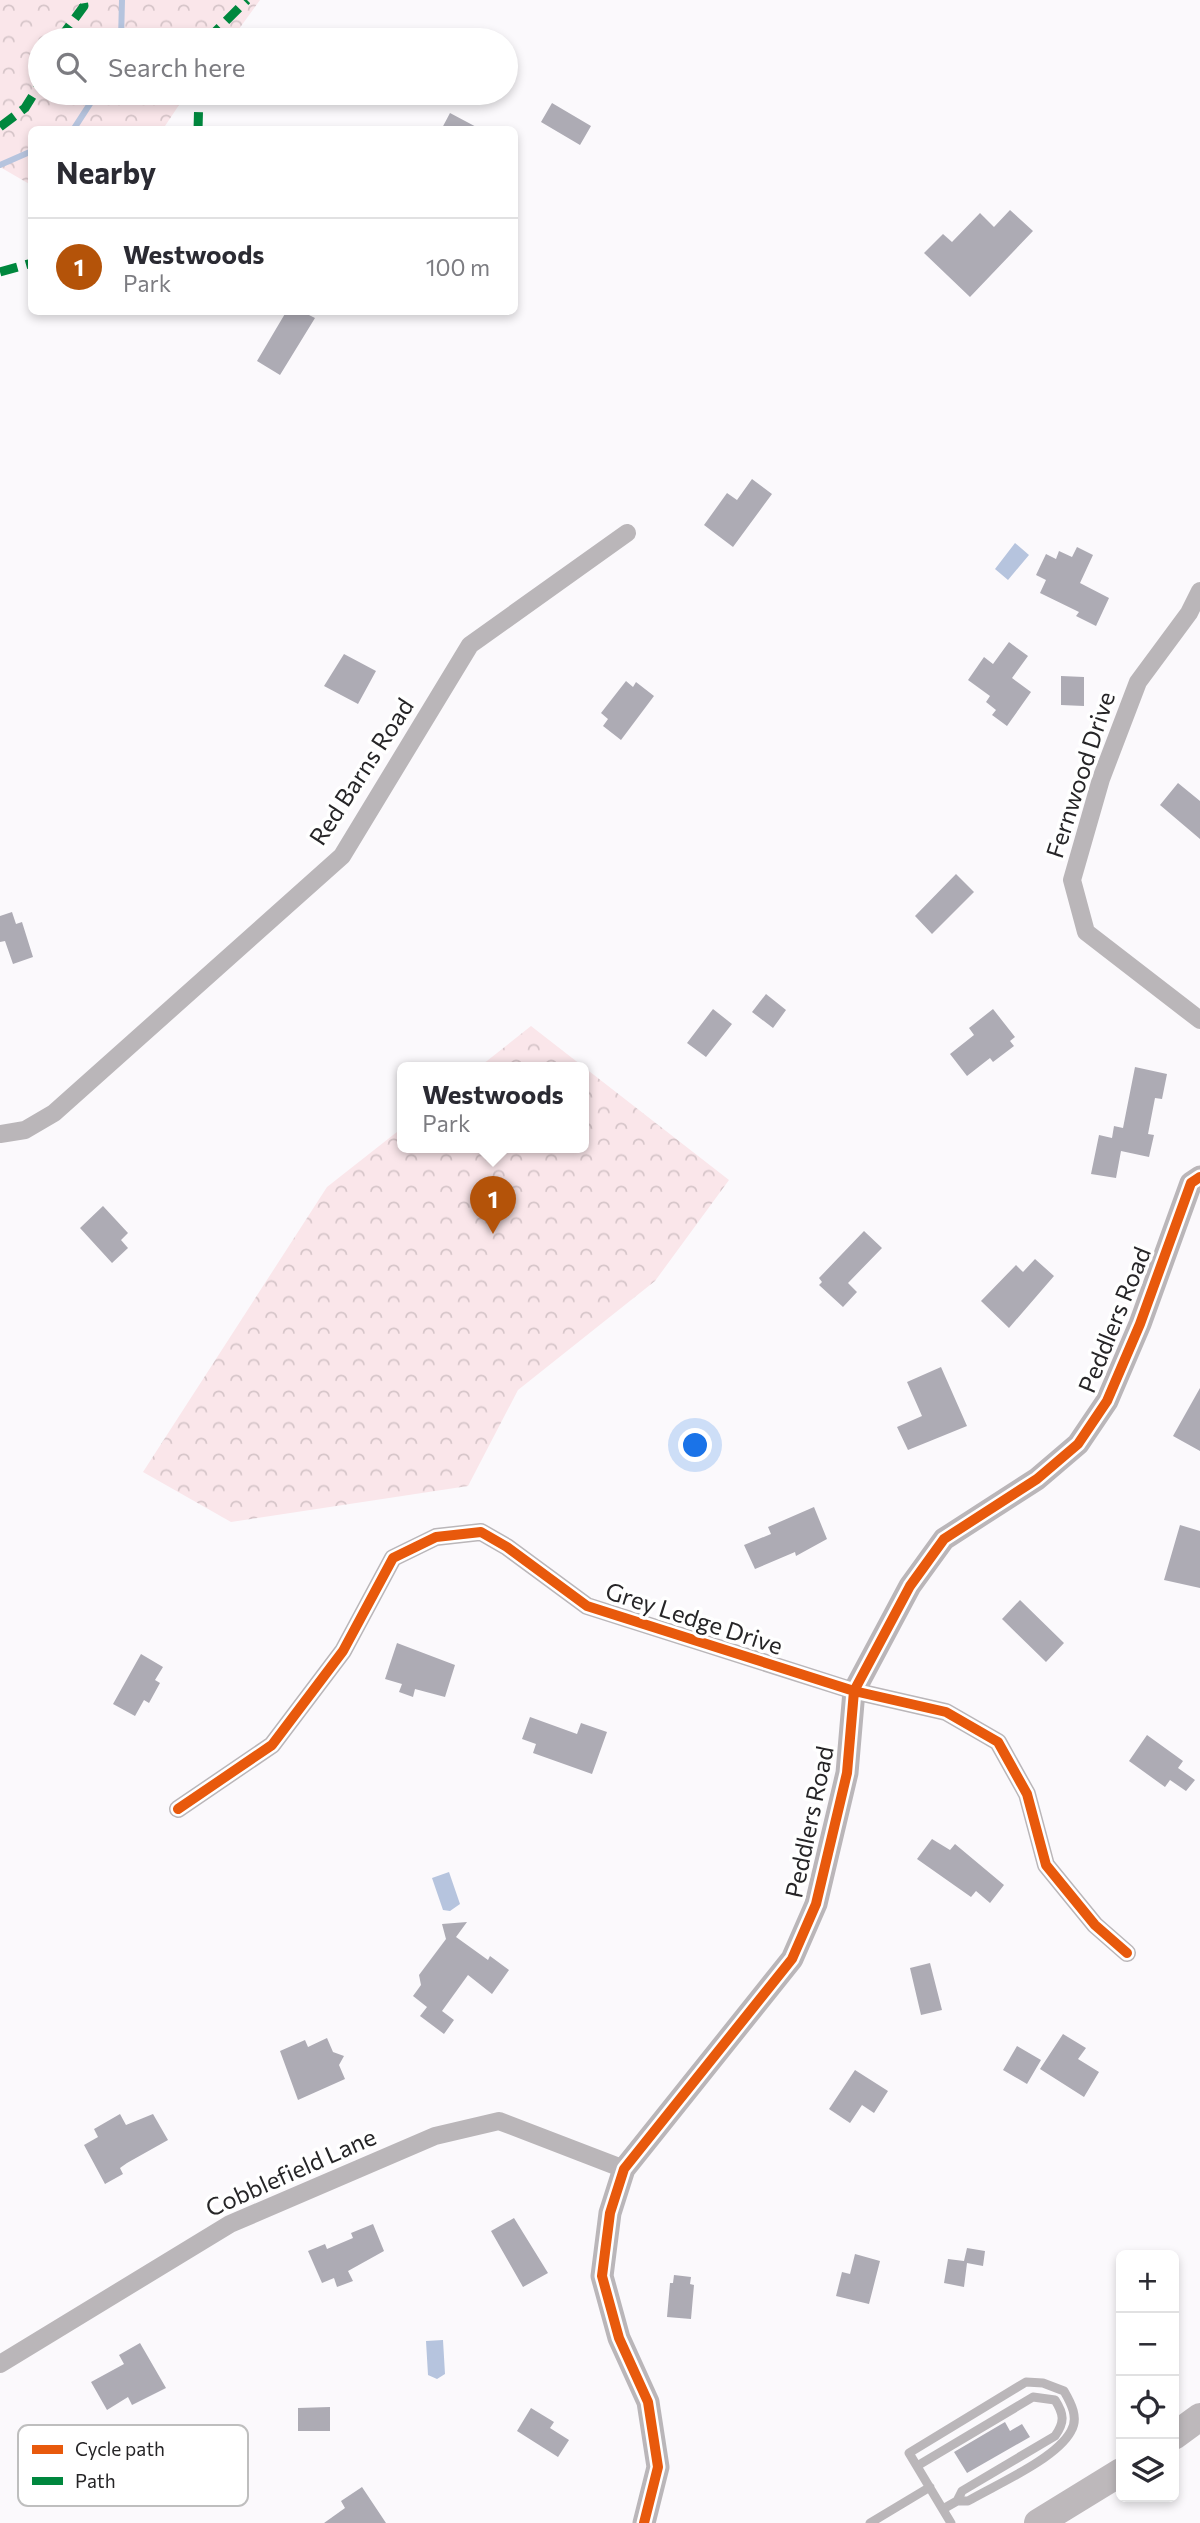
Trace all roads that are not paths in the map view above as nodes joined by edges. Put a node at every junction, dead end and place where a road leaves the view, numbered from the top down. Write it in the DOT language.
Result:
graph roads {
  1 [pos="627,533"];
  2 [pos="1200,590"];
  3 [pos="1200,1020"];
  4 [pos="0,1134"];
  5 [pos="1200,1177"];
  6 [pos="854,1690"];
  7 [pos="178,1809"];
  8 [pos="1128,1953"];
  9 [pos="624,2169"];
  10 [pos="0,2364"];
  11 [pos="1200,2417"];
  12 [pos="1179,2432"];
  13 [pos="918,2466"];
  14 [pos="1116,2475"];
  15 [pos="930,2487"];
  16 [pos="957,2501"];
  17 [pos="943,2509"];
  18 [pos="644,2523"];
  19 [pos="870,2523"];
  20 [pos="951,2523"];
  21 [pos="1038,2523"];
  1 -- 4 [label="street, Red Barns Road"];
  2 -- 3 [label="street, Fernwood Drive"];
  5 -- 6 [label="street, Peddlers Road"];
  6 -- 7 [label="street, Grey Ledge Drive"];
  6 -- 8 [label="street, Grey Ledge Drive"];
  6 -- 9 [label="street, Peddlers Road"];
  9 -- 10 [label="street, Cobblefield Lane"];
  9 -- 18 [label="street, Peddlers Road"];
  11 -- 12 [label="main road"];
  13 -- 15 [label="lane"];
  13 -- 16 [label="lane"];
  13 -- 16 [label="lane"];
  14 -- 21 [label="main road"];
  15 -- 17 [label="lane"];
  15 -- 19 [label="lane"];
  16 -- 17 [label="lane"];
  17 -- 20 [label="lane"];
}
